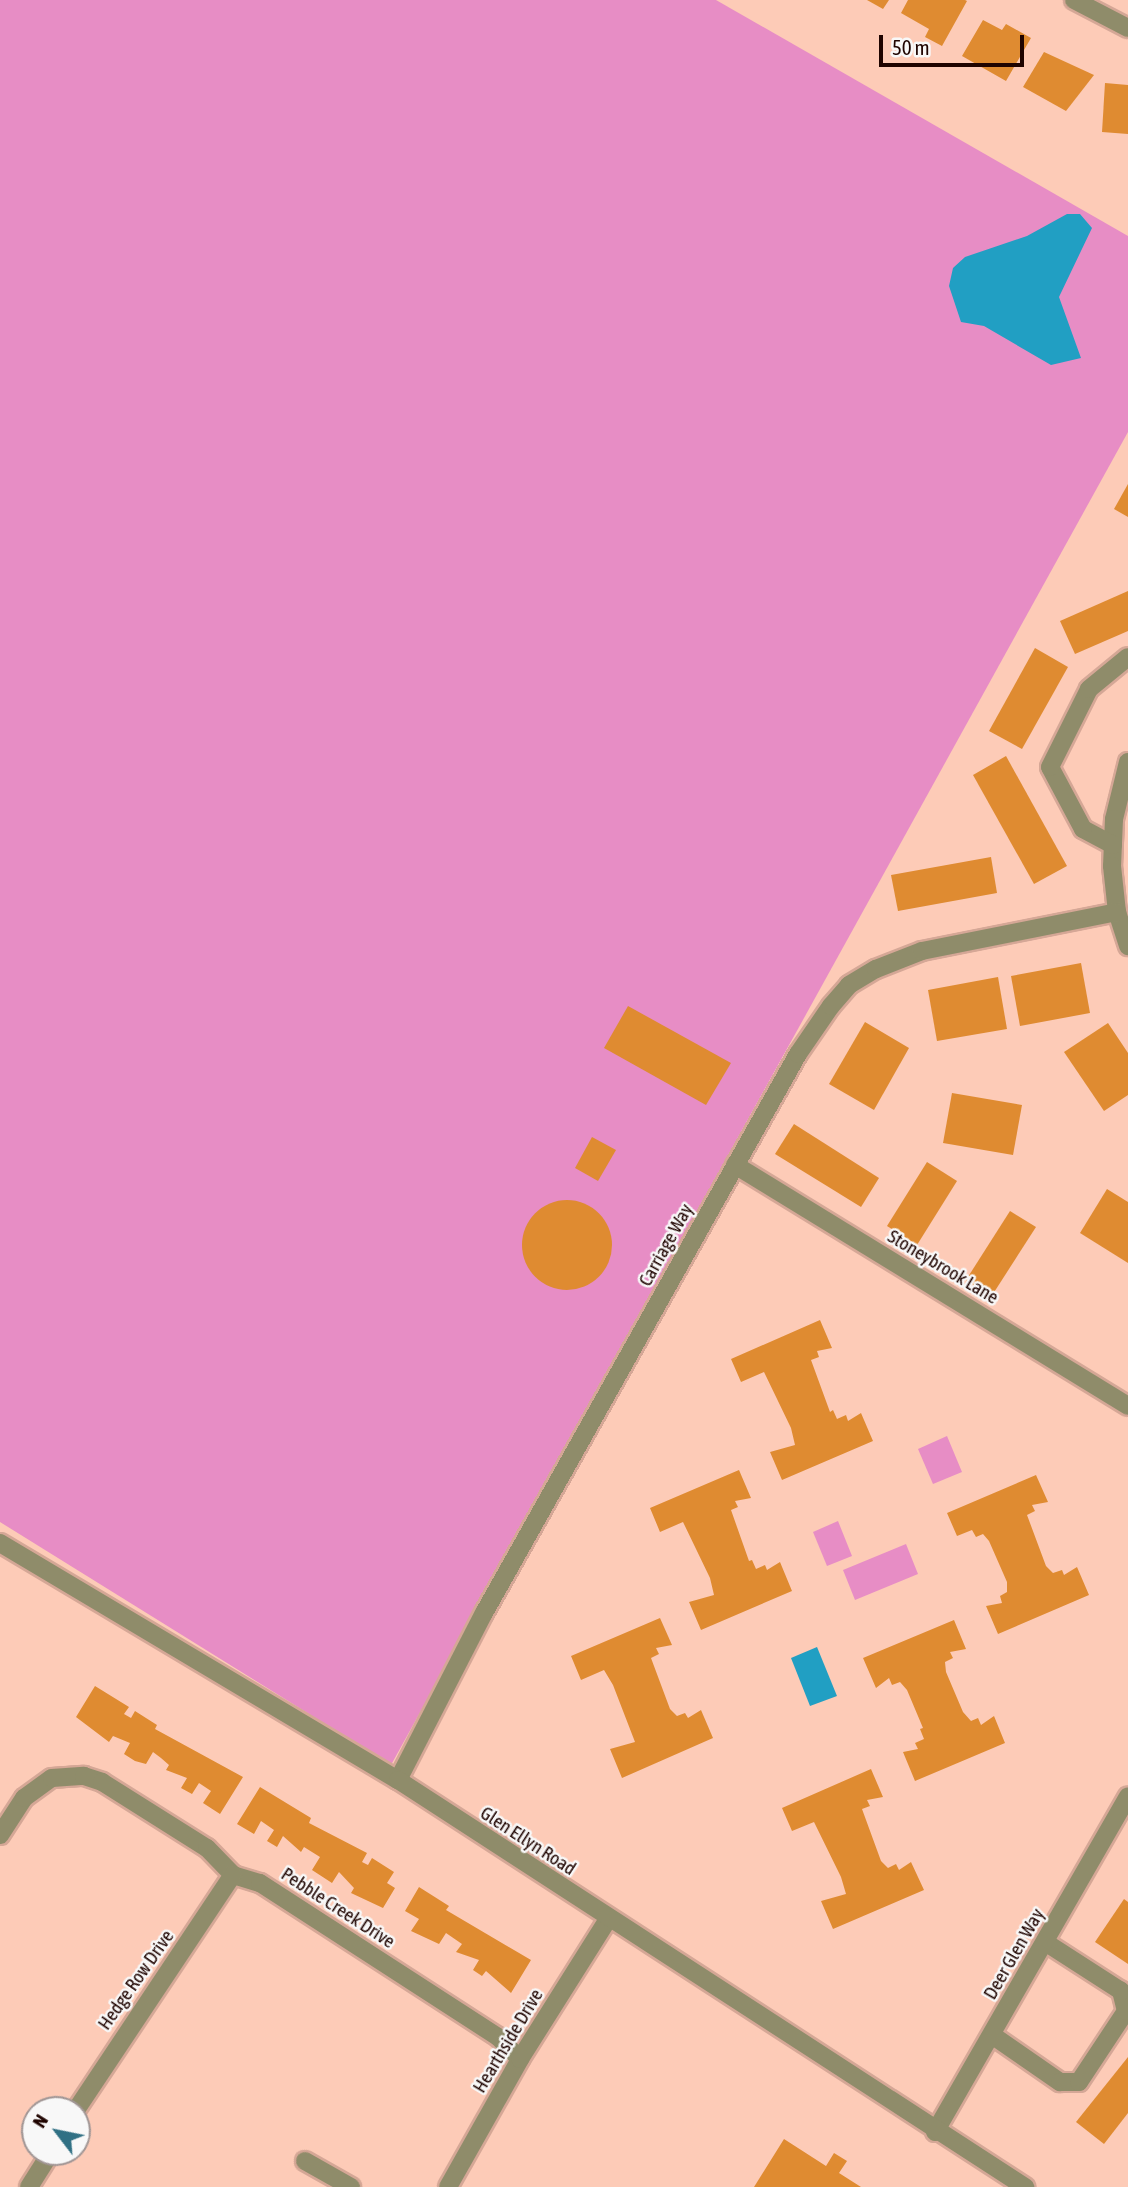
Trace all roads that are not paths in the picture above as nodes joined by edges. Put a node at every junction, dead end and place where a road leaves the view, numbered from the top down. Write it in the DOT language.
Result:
graph roads {
  1 [pos="1074,0"];
  2 [pos="1128,29"];
  3 [pos="1128,657"];
  4 [pos="1128,762"];
  5 [pos="1113,845"];
  6 [pos="1117,912"];
  7 [pos="1128,946"];
  8 [pos="735,1165"];
  9 [pos="1128,1406"];
  10 [pos="0,1543"];
  11 [pos="398,1780"];
  12 [pos="1128,1796"];
  13 [pos="0,1835"];
  14 [pos="233,1875"];
  15 [pos="608,1919"];
  16 [pos="1045,1942"];
  17 [pos="992,2035"];
  18 [pos="520,2059"];
  19 [pos="85,2096"];
  20 [pos="935,2132"];
  21 [pos="305,2161"];
  22 [pos="42,2166"];
  23 [pos="29,2187"];
  24 [pos="351,2187"];
  25 [pos="448,2187"];
  26 [pos="1025,2187"];
  1 -- 2 [label="street"];
  3 -- 5 [label="street"];
  4 -- 5 [label="street"];
  5 -- 6 [label="street"];
  6 -- 7 [label="street"];
  6 -- 8 [label="street, Carriage Way"];
  8 -- 9 [label="street, Stoneybrook Lane"];
  8 -- 11 [label="street, Carriage Way"];
  10 -- 11 [label="street, Glen Ellyn Road"];
  11 -- 15 [label="street, Glen Ellyn Road"];
  12 -- 16 [label="street, Deer Glen Way"];
  13 -- 14 [label="street, Pebble Creek Drive"];
  14 -- 18 [label="street, Pebble Creek Drive"];
  14 -- 19 [label="street, Hedge Row Drive"];
  15 -- 18 [label="street, Hearthside Drive"];
  15 -- 20 [label="street, Glen Ellyn Road"];
  16 -- 17 [label="street, Deer Glen Way"];
  16 -- 17 [label="street"];
  17 -- 20 [label="street, Deer Glen Way"];
  18 -- 25 [label="street, Hearthside Drive"];
  20 -- 26 [label="street, Glen Ellyn Road"];
  21 -- 24 [label="street"];
  22 -- 23 [label="street"];
}
